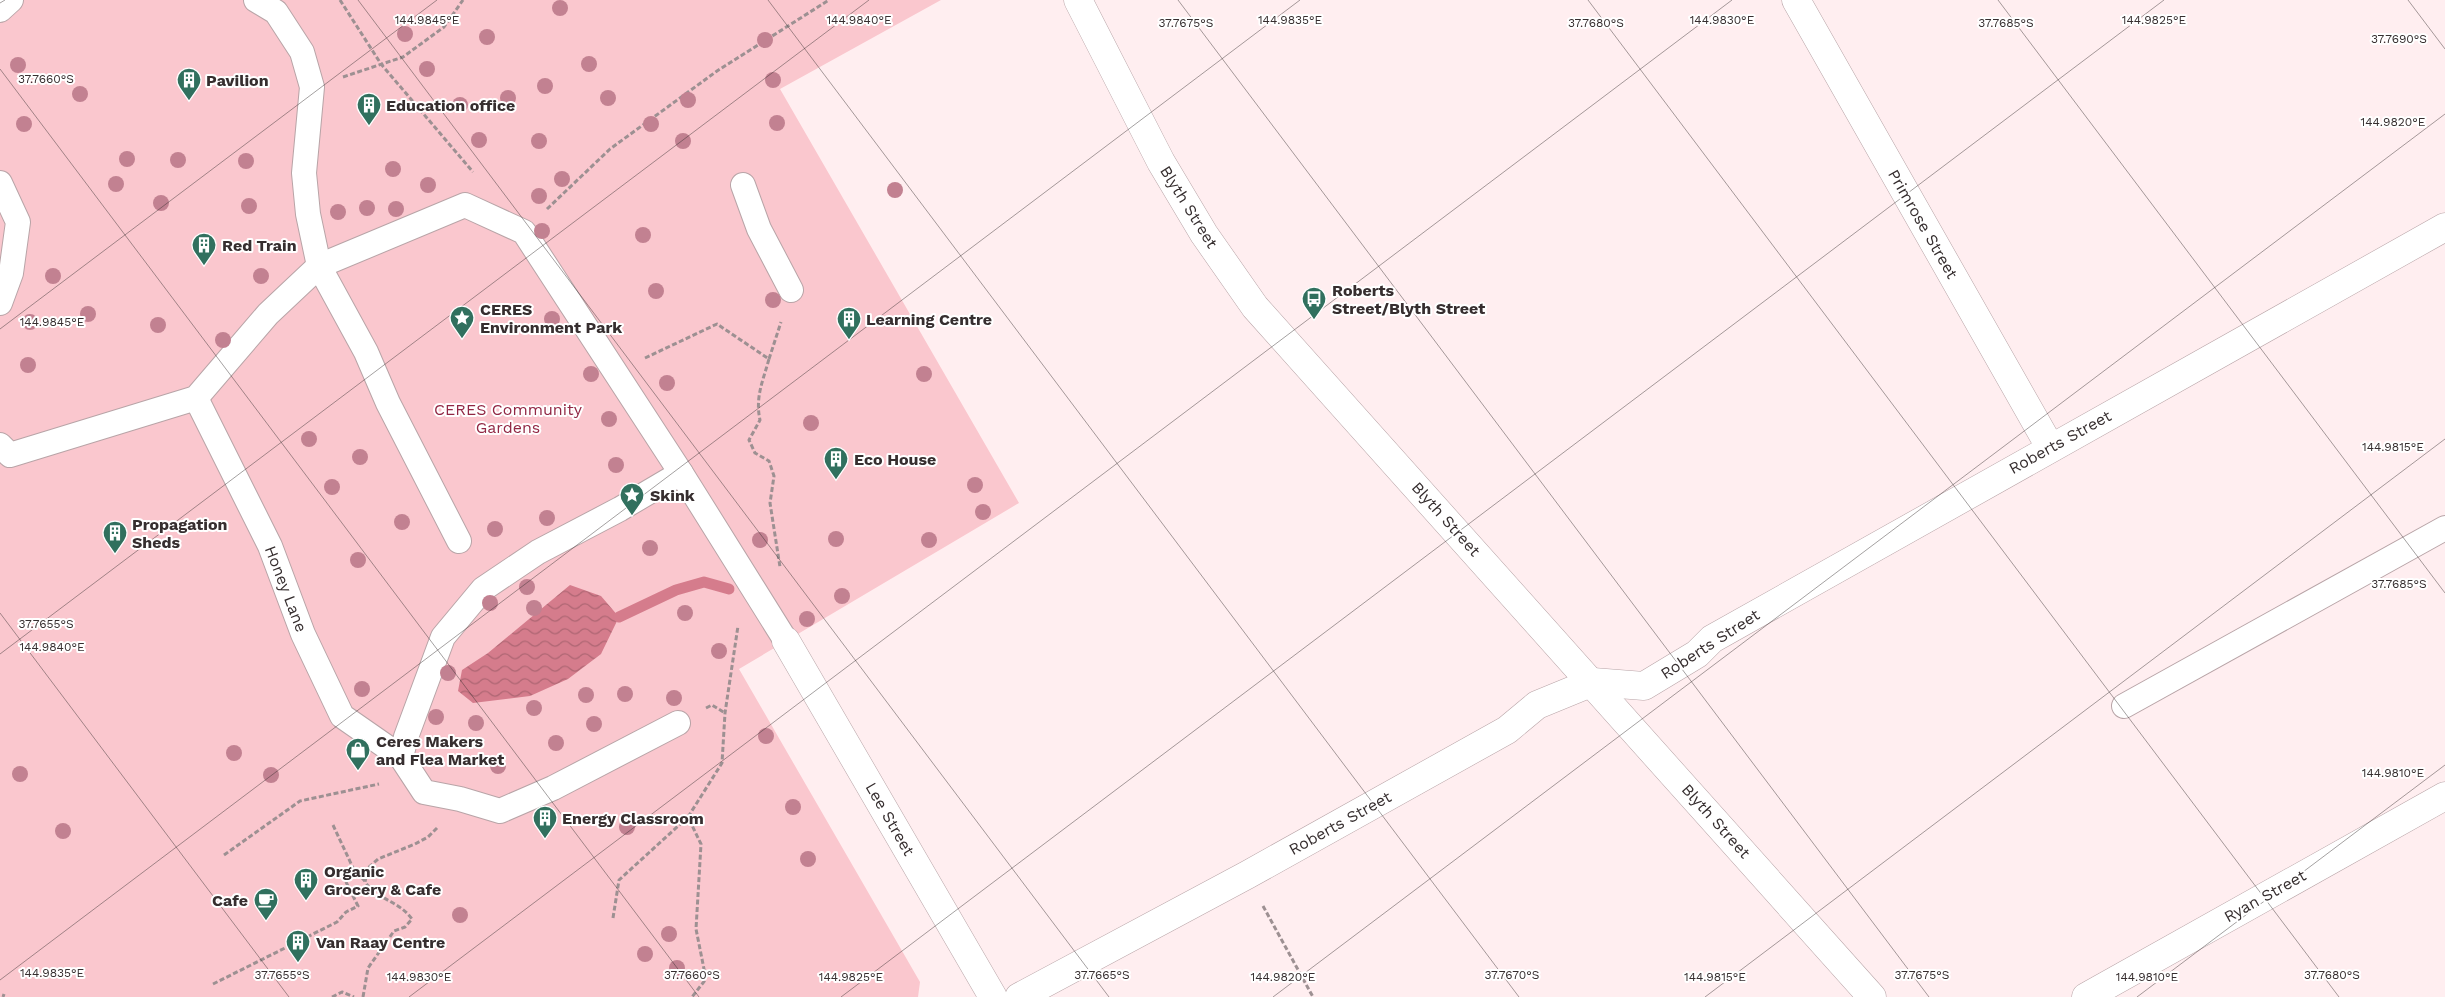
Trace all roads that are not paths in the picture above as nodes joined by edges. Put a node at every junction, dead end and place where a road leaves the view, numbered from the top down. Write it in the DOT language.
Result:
graph roads {
  1 [pos="11,0"];
  2 [pos="256,0"];
  3 [pos="1078,0"];
  4 [pos="1796,0"];
  5 [pos="0,10"];
  6 [pos="0,183"];
  7 [pos="743,185"];
  8 [pos="2445,227"];
  9 [pos="319,266"];
  10 [pos="791,290"];
  11 [pos="0,302"];
  12 [pos="196,398"];
  13 [pos="0,446"];
  14 [pos="2050,447"];
  15 [pos="681,473"];
  16 [pos="2445,528"];
  17 [pos="459,541"];
  18 [pos="786,641"];
  19 [pos="1593,682"];
  20 [pos="2124,706"];
  21 [pos="678,723"];
  22 [pos="408,767"];
  23 [pos="2445,796"];
  24 [pos="993,997"];
  25 [pos="1019,997"];
  26 [pos="1872,997"];
  27 [pos="2086,997"];
  1 -- 5 [label="lane"];
  2 -- 9 [label="lane"];
  3 -- 19 [label="street, Blyth Street"];
  4 -- 14 [label="street, Primrose Street"];
  6 -- 11 [label="lane"];
  7 -- 10 [label="lane"];
  8 -- 14 [label="street, Roberts Street"];
  9 -- 12 [label="lane"];
  9 -- 15 [label="lane"];
  9 -- 17 [label="lane"];
  12 -- 13 [label="lane"];
  12 -- 22 [label="lane, Honey Lane"];
  14 -- 19 [label="street, Roberts Street"];
  15 -- 18 [label="lane"];
  15 -- 22 [label="lane"];
  16 -- 20 [label="lane"];
  18 -- 24 [label="street, Lee Street"];
  19 -- 25 [label="street, Roberts Street"];
  19 -- 26 [label="street, Blyth Street"];
  21 -- 22 [label="lane, Honey Lane"];
  23 -- 27 [label="street, Ryan Street"];
}
